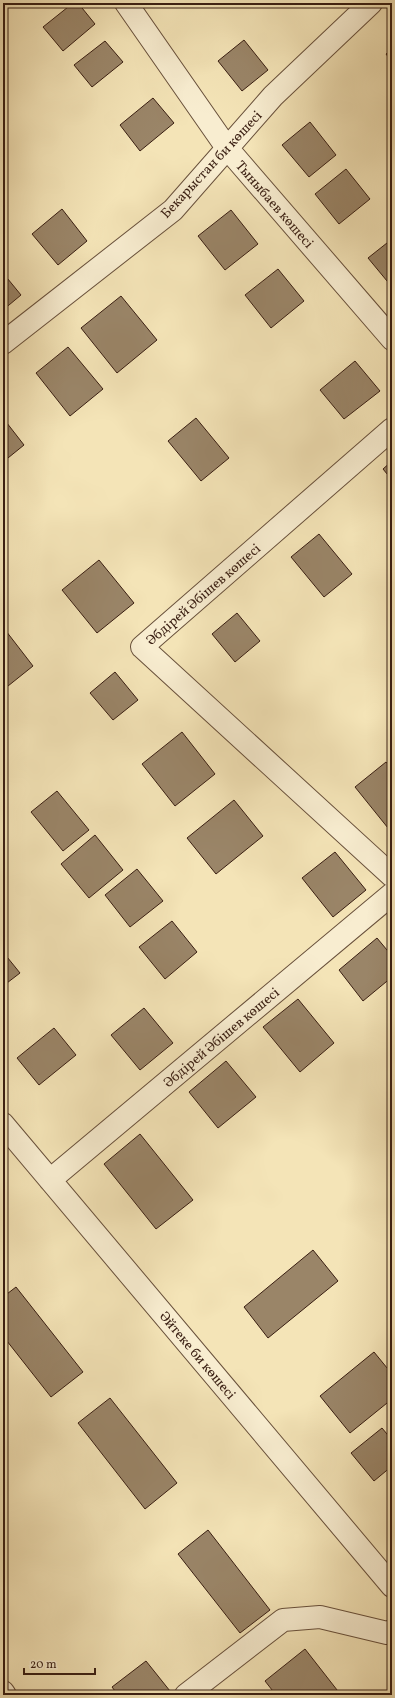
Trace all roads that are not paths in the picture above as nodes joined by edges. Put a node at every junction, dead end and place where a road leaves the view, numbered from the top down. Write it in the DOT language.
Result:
graph roads {
  1 [pos="126,3"];
  2 [pos="371,3"];
  3 [pos="227,148"];
  4 [pos="392,339"];
  5 [pos="3,343"];
  6 [pos="392,429"];
  7 [pos="392,876"];
  8 [pos="392,894"];
  9 [pos="3,1124"];
  10 [pos="50,1180"];
  11 [pos="392,1586"];
  12 [pos="392,1631"];
  13 [pos="3,1692"];
  14 [pos="5,1695"];
  15 [pos="186,1695"];
  1 -- 3 [label="street, Тыныбаев көшесі"];
  2 -- 3 [label="street, Бекарыстан би көшесі"];
  3 -- 4 [label="street, Тыныбаев көшесі"];
  3 -- 5 [label="street, Бекарыстан би көшесі"];
  6 -- 7 [label="street, Әбдірей Әбішев көшесі"];
  8 -- 10 [label="street, Әбдірей Әбішев көшесі"];
  9 -- 10 [label="street, Әйтеке би көшесі"];
  10 -- 11 [label="street, Әйтеке би көшесі"];
  12 -- 15 [label="street"];
  13 -- 14 [label="street"];
}
